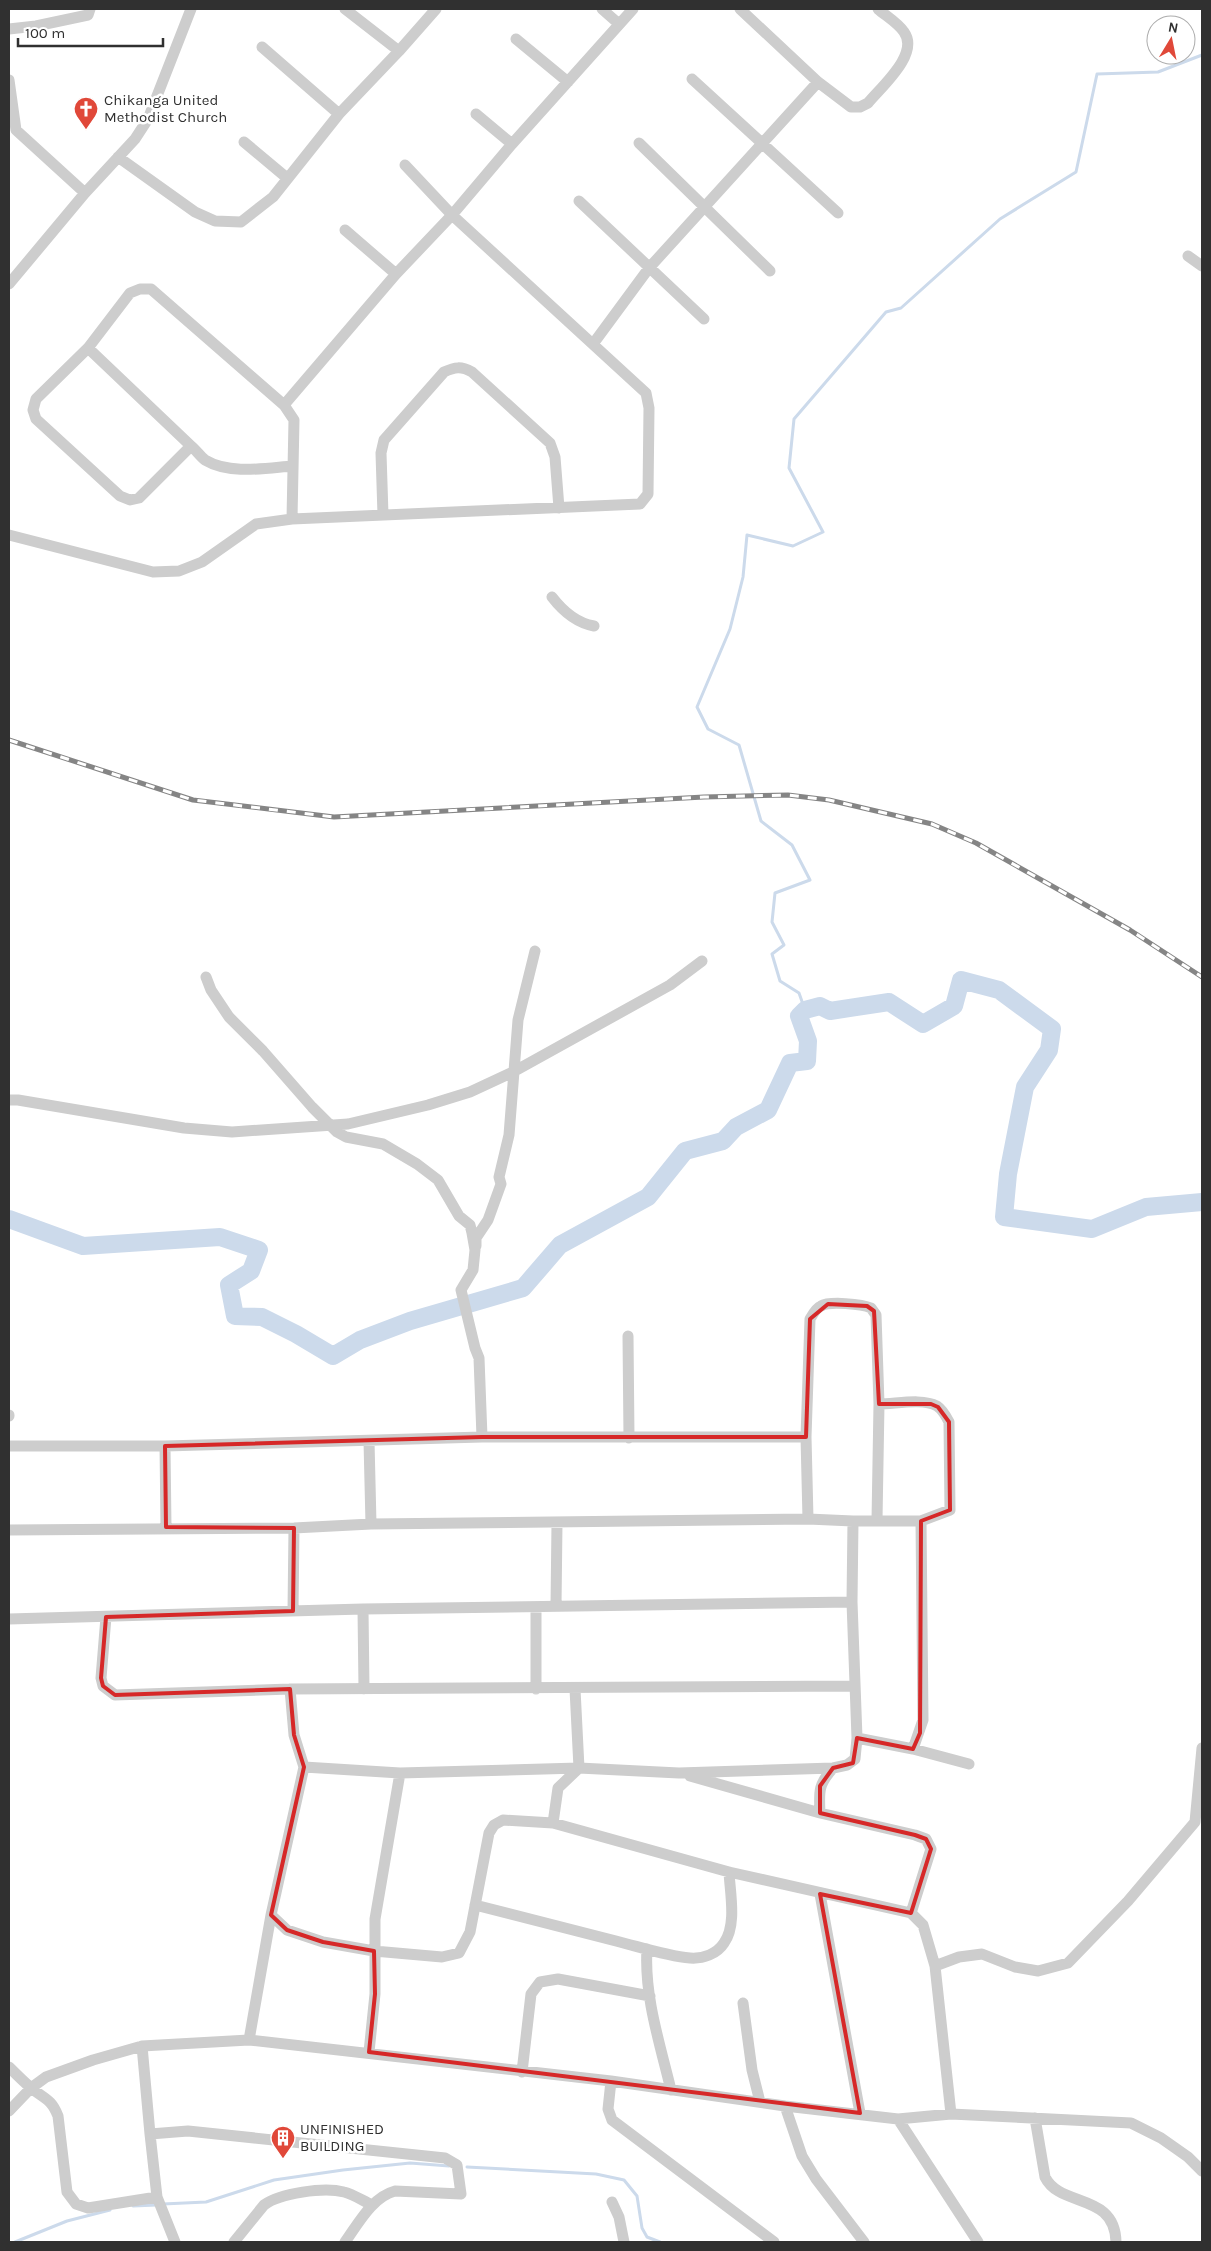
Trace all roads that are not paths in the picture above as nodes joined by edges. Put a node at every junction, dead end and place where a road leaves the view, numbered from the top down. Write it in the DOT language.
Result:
graph roads {
  1 [pos="90,9"];
  2 [pos="191,9"];
  3 [pos="345,9"];
  4 [pos="436,9"];
  5 [pos="602,9"];
  6 [pos="632,9"];
  7 [pos="740,9"];
  8 [pos="878,9"];
  9 [pos="619,24"];
  10 [pos="9,29"];
  11 [pos="516,39"];
  12 [pos="262,47"];
  13 [pos="400,51"];
  14 [pos="692,79"];
  15 [pos="9,80"];
  16 [pos="568,82"];
  17 [pos="818,82"];
  18 [pos="339,114"];
  19 [pos="476,114"];
  20 [pos="13,134"];
  21 [pos="244,142"];
  22 [pos="639,143"];
  23 [pos="512,144"];
  24 [pos="762,144"];
  25 [pos="118,157"];
  26 [pos="405,165"];
  27 [pos="287,178"];
  28 [pos="85,193"];
  29 [pos="579,201"];
  30 [pos="702,207"];
  31 [pos="838,213"];
  32 [pos="452,216"];
  33 [pos="345,230"];
  34 [pos="1188,256"];
  35 [pos="1202,266"];
  36 [pos="649,268"];
  37 [pos="770,272"];
  38 [pos="396,274"];
  39 [pos="9,284"];
  40 [pos="704,319"];
  41 [pos="593,344"];
  42 [pos="88,348"];
  43 [pos="284,405"];
  44 [pos="191,446"];
  45 [pos="293,466"];
  46 [pos="559,508"];
  47 [pos="383,515"];
  48 [pos="292,519"];
  49 [pos="9,536"];
  50 [pos="552,597"];
  51 [pos="594,626"];
  52 [pos="535,951"];
  53 [pos="702,961"];
  54 [pos="206,977"];
  55 [pos="513,1072"];
  56 [pos="9,1100"];
  57 [pos="332,1125"];
  58 [pos="475,1250"];
  59 [pos="628,1336"];
  60 [pos="879,1404"];
  61 [pos="806,1436"];
  62 [pos="482,1437"];
  63 [pos="629,1438"];
  64 [pos="368,1441"];
  65 [pos="9,1446"];
  66 [pos="165,1446"];
  67 [pos="808,1519"];
  68 [pos="877,1520"];
  69 [pos="853,1521"];
  70 [pos="921,1521"];
  71 [pos="557,1523"];
  72 [pos="371,1524"];
  73 [pos="166,1528"];
  74 [pos="294,1528"];
  75 [pos="9,1530"];
  76 [pos="852,1602"];
  77 [pos="556,1606"];
  78 [pos="536,1607"];
  79 [pos="363,1610"];
  80 [pos="293,1611"];
  81 [pos="106,1617"];
  82 [pos="9,1619"];
  83 [pos="854,1686"];
  84 [pos="290,1689"];
  85 [pos="364,1689"];
  86 [pos="536,1689"];
  87 [pos="575,1689"];
  88 [pos="857,1738"];
  89 [pos="1202,1748"];
  90 [pos="913,1749"];
  91 [pos="969,1764"];
  92 [pos="304,1767"];
  93 [pos="579,1768"];
  94 [pos="833,1768"];
  95 [pos="400,1773"];
  96 [pos="679,1773"];
  97 [pos="820,1813"];
  98 [pos="553,1822"];
  99 [pos="729,1872"];
  100 [pos="820,1894"];
  101 [pos="475,1905"];
  102 [pos="912,1913"];
  103 [pos="271,1915"];
  104 [pos="647,1948"];
  105 [pos="374,1951"];
  106 [pos="935,1966"];
  107 [pos="650,1996"];
  108 [pos="743,2003"];
  109 [pos="249,2040"];
  110 [pos="142,2046"];
  111 [pos="369,2052"];
  112 [pos="9,2067"];
  113 [pos="522,2072"];
  114 [pos="611,2082"];
  115 [pos="31,2088"];
  116 [pos="671,2090"];
  117 [pos="760,2102"];
  118 [pos="785,2106"];
  119 [pos="9,2111"];
  120 [pos="860,2113"];
  121 [pos="951,2114"];
  122 [pos="1036,2118"];
  123 [pos="898,2119"];
  124 [pos="150,2134"];
  125 [pos="1202,2171"];
  126 [pos="612,2202"];
  127 [pos="160,2204"];
  128 [pos="372,2205"];
  129 [pos="176,2242"];
  130 [pos="234,2242"];
  131 [pos="345,2242"];
  132 [pos="624,2242"];
  133 [pos="774,2242"];
  134 [pos="864,2242"];
  135 [pos="978,2242"];
  136 [pos="1116,2242"];
  1 -- 10 [label="street"];
  2 -- 25 [label="street"];
  3 -- 13 [label="street"];
  4 -- 13 [label="street"];
  5 -- 9 [label="street"];
  6 -- 9 [label="street"];
  7 -- 17 [label="street"];
  8 -- 17 [label="street"];
  9 -- 16 [label="street"];
  11 -- 16 [label="street"];
  12 -- 18 [label="street"];
  13 -- 18 [label="street"];
  14 -- 24 [label="street"];
  15 -- 20 [label="street"];
  16 -- 23 [label="street"];
  17 -- 24 [label="street"];
  18 -- 27 [label="street"];
  19 -- 23 [label="street"];
  20 -- 28 [label="street"];
  21 -- 27 [label="street"];
  22 -- 30 [label="street"];
  23 -- 32 [label="street"];
  24 -- 30 [label="street"];
  24 -- 31 [label="street"];
  25 -- 27 [label="street"];
  25 -- 28 [label="street"];
  26 -- 32 [label="street"];
  28 -- 39 [label="street"];
  29 -- 36 [label="street"];
  30 -- 36 [label="street"];
  30 -- 37 [label="street"];
  32 -- 38 [label="street"];
  32 -- 41 [label="street"];
  33 -- 38 [label="street"];
  34 -- 35 [label="street"];
  36 -- 40 [label="street"];
  36 -- 41 [label="street"];
  38 -- 43 [label="street"];
  41 -- 46 [label="street"];
  42 -- 43 [label="street"];
  42 -- 44 [label="street"];
  42 -- 44 [label="street"];
  43 -- 45 [label="street"];
  44 -- 45 [label="street"];
  45 -- 48 [label="street"];
  46 -- 47 [label="street"];
  46 -- 47 [label="street"];
  47 -- 48 [label="street"];
  48 -- 49 [label="street"];
  50 -- 51 [label="street"];
  52 -- 55 [label="street"];
  53 -- 55 [label="street"];
  54 -- 57 [label="street"];
  55 -- 57 [label="street"];
  55 -- 58 [label="street"];
  56 -- 57 [label="street"];
  57 -- 58 [label="street"];
  58 -- 62 [label="street"];
  59 -- 63 [label="street"];
  60 -- 61 [label="street"];
  60 -- 68 [label="street"];
  60 -- 70 [label="street"];
  61 -- 63 [label="street"];
  61 -- 67 [label="street"];
  62 -- 63 [label="street"];
  62 -- 64 [label="street"];
  64 -- 66 [label="street"];
  64 -- 72 [label="street"];
  65 -- 66 [label="street"];
  66 -- 73 [label="street"];
  67 -- 69 [label="street"];
  67 -- 71 [label="street"];
  68 -- 69 [label="street"];
  68 -- 70 [label="street"];
  69 -- 76 [label="street"];
  70 -- 90 [label="street"];
  71 -- 72 [label="street"];
  71 -- 77 [label="street"];
  72 -- 74 [label="street"];
  73 -- 74 [label="street"];
  73 -- 75 [label="street"];
  74 -- 80 [label="street"];
  76 -- 77 [label="street"];
  76 -- 83 [label="street"];
  77 -- 78 [label="street"];
  78 -- 79 [label="street"];
  78 -- 86 [label="street"];
  79 -- 80 [label="street"];
  79 -- 85 [label="street"];
  80 -- 81 [label="street"];
  81 -- 82 [label="street"];
  81 -- 84 [label="street"];
  83 -- 87 [label="street"];
  83 -- 88 [label="street"];
  84 -- 85 [label="street"];
  84 -- 92 [label="street"];
  85 -- 86 [label="street"];
  86 -- 87 [label="street"];
  87 -- 93 [label="street"];
  88 -- 90 [label="street"];
  88 -- 94 [label="street"];
  89 -- 106 [label="street"];
  90 -- 91 [label="street"];
  92 -- 95 [label="street"];
  92 -- 103 [label="street"];
  93 -- 95 [label="street"];
  93 -- 96 [label="street"];
  93 -- 98 [label="street"];
  94 -- 96 [label="street"];
  94 -- 97 [label="street"];
  95 -- 105 [label="street"];
  96 -- 97 [label="street"];
  97 -- 102 [label="street"];
  98 -- 99 [label="street"];
  98 -- 101 [label="street"];
  99 -- 100 [label="street"];
  99 -- 104 [label="street"];
  100 -- 102 [label="street"];
  100 -- 120 [label="street"];
  101 -- 104 [label="street"];
  101 -- 105 [label="street"];
  102 -- 106 [label="street"];
  103 -- 105 [label="street"];
  103 -- 109 [label="street"];
  104 -- 107 [label="street"];
  105 -- 111 [label="street"];
  106 -- 121 [label="street"];
  107 -- 113 [label="street"];
  107 -- 116 [label="street"];
  108 -- 117 [label="street"];
  109 -- 110 [label="street"];
  109 -- 111 [label="street"];
  110 -- 115 [label="street"];
  110 -- 124 [label="street"];
  111 -- 113 [label="street"];
  112 -- 115 [label="street"];
  113 -- 114 [label="street"];
  114 -- 116 [label="street"];
  114 -- 133 [label="street"];
  115 -- 119 [label="street"];
  115 -- 127 [label="street"];
  116 -- 117 [label="street"];
  117 -- 118 [label="street"];
  118 -- 120 [label="street"];
  118 -- 134 [label="street"];
  120 -- 123 [label="street"];
  121 -- 122 [label="street"];
  121 -- 123 [label="street"];
  122 -- 125 [label="street"];
  122 -- 136 [label="street"];
  123 -- 135 [label="street"];
  124 -- 127 [label="street"];
  124 -- 128 [label="street"];
  126 -- 132 [label="street"];
  127 -- 129 [label="street"];
  128 -- 130 [label="street"];
  128 -- 131 [label="street"];
}
